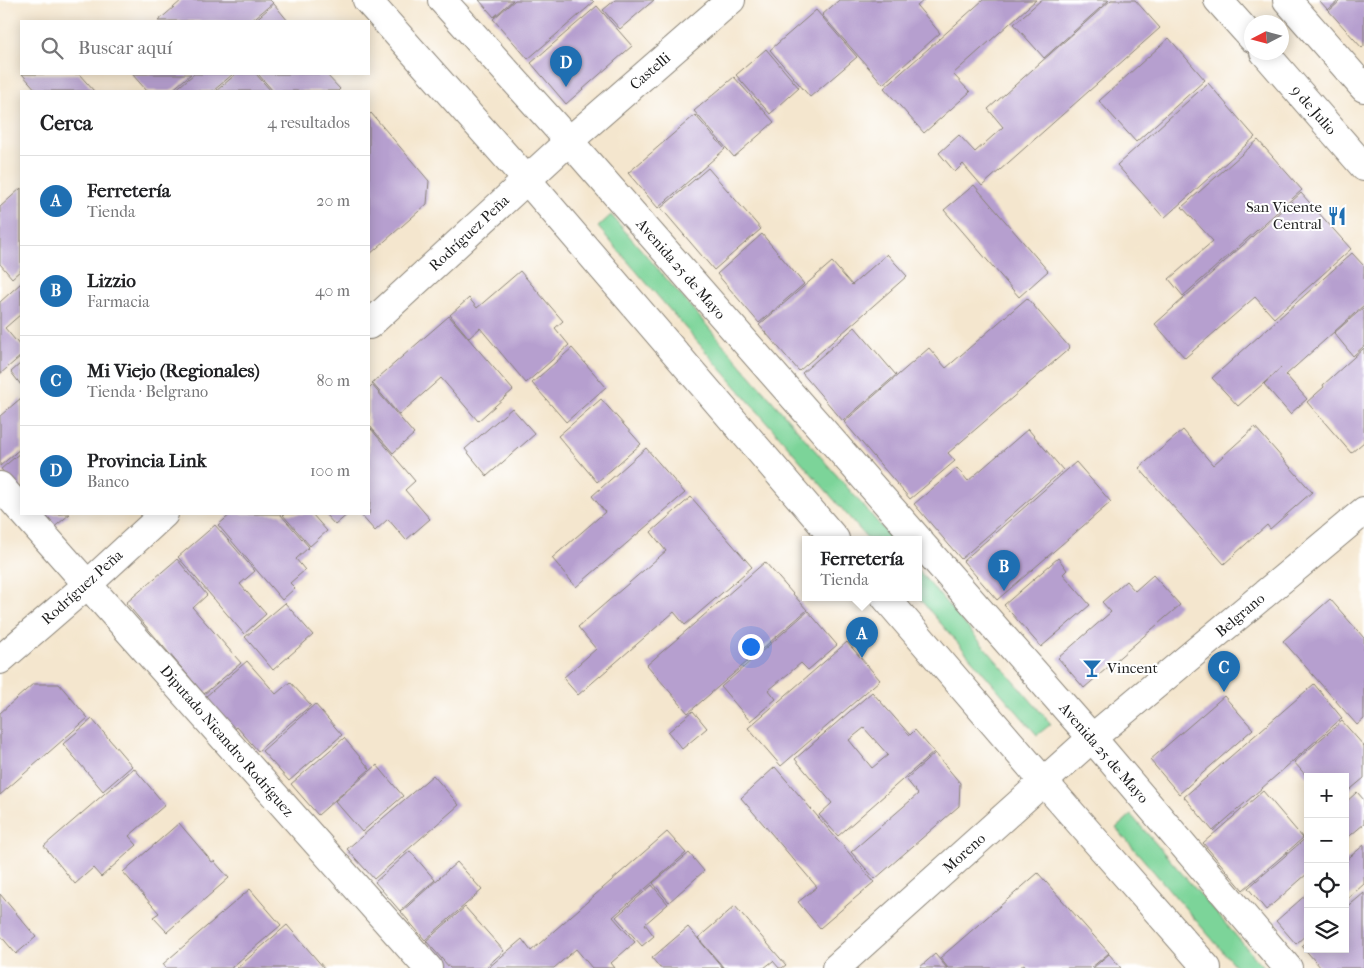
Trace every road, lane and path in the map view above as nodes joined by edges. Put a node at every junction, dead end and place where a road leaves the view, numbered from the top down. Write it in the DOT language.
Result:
graph roads {
  1 [pos="367,0"];
  2 [pos="442,0"];
  3 [pos="732,0"];
  4 [pos="1218,0"];
  5 [pos="1287,0"];
  6 [pos="1244,29"];
  7 [pos="1271,60"];
  8 [pos="1364,88"];
  9 [pos="569,141"];
  10 [pos="1364,167"];
  11 [pos="527,180"];
  12 [pos="370,324"];
  13 [pos="0,486"];
  14 [pos="20,509"];
  15 [pos="1364,511"];
  16 [pos="26,515"];
  17 [pos="163,515"];
  18 [pos="832,536"];
  19 [pos="915,536"];
  20 [pos="922,545"];
  21 [pos="88,584"];
  22 [pos="888,601"];
  23 [pos="0,660"];
  24 [pos="1092,738"];
  25 [pos="1044,782"];
  26 [pos="428,968"];
  27 [pos="836,968"];
  28 [pos="1207,968"];
  29 [pos="1288,968"];
  1 -- 11 [label="main road"];
  2 -- 9 [label="main road, Avenida 25 de Mayo"];
  3 -- 9 [label="main road, Castelli"];
  4 -- 6 [label="main road"];
  5 -- 8 [label="main road"];
  7 -- 10 [label="main road, 9 de Julio"];
  9 -- 11 [label="main road, Rodríguez Peña"];
  9 -- 19 [label="main road, Avenida 25 de Mayo"];
  11 -- 12 [label="main road, Rodríguez Peña"];
  11 -- 18 [label="main road"];
  13 -- 14 [label="main road"];
  15 -- 24 [label="main road, Belgrano"];
  16 -- 21 [label="main road, Diputado Nicandro Rodríguez"];
  17 -- 21 [label="main road, Rodríguez Peña"];
  20 -- 24 [label="main road, Avenida 25 de Mayo"];
  21 -- 23 [label="main road, Rodríguez Peña"];
  21 -- 26 [label="main road, Diputado Nicandro Rodríguez"];
  22 -- 25 [label="main road"];
  24 -- 25 [label="main road, Moreno"];
  24 -- 29 [label="main road, Avenida 25 de Mayo"];
  25 -- 27 [label="main road, Moreno"];
  25 -- 28 [label="main road"];
}
